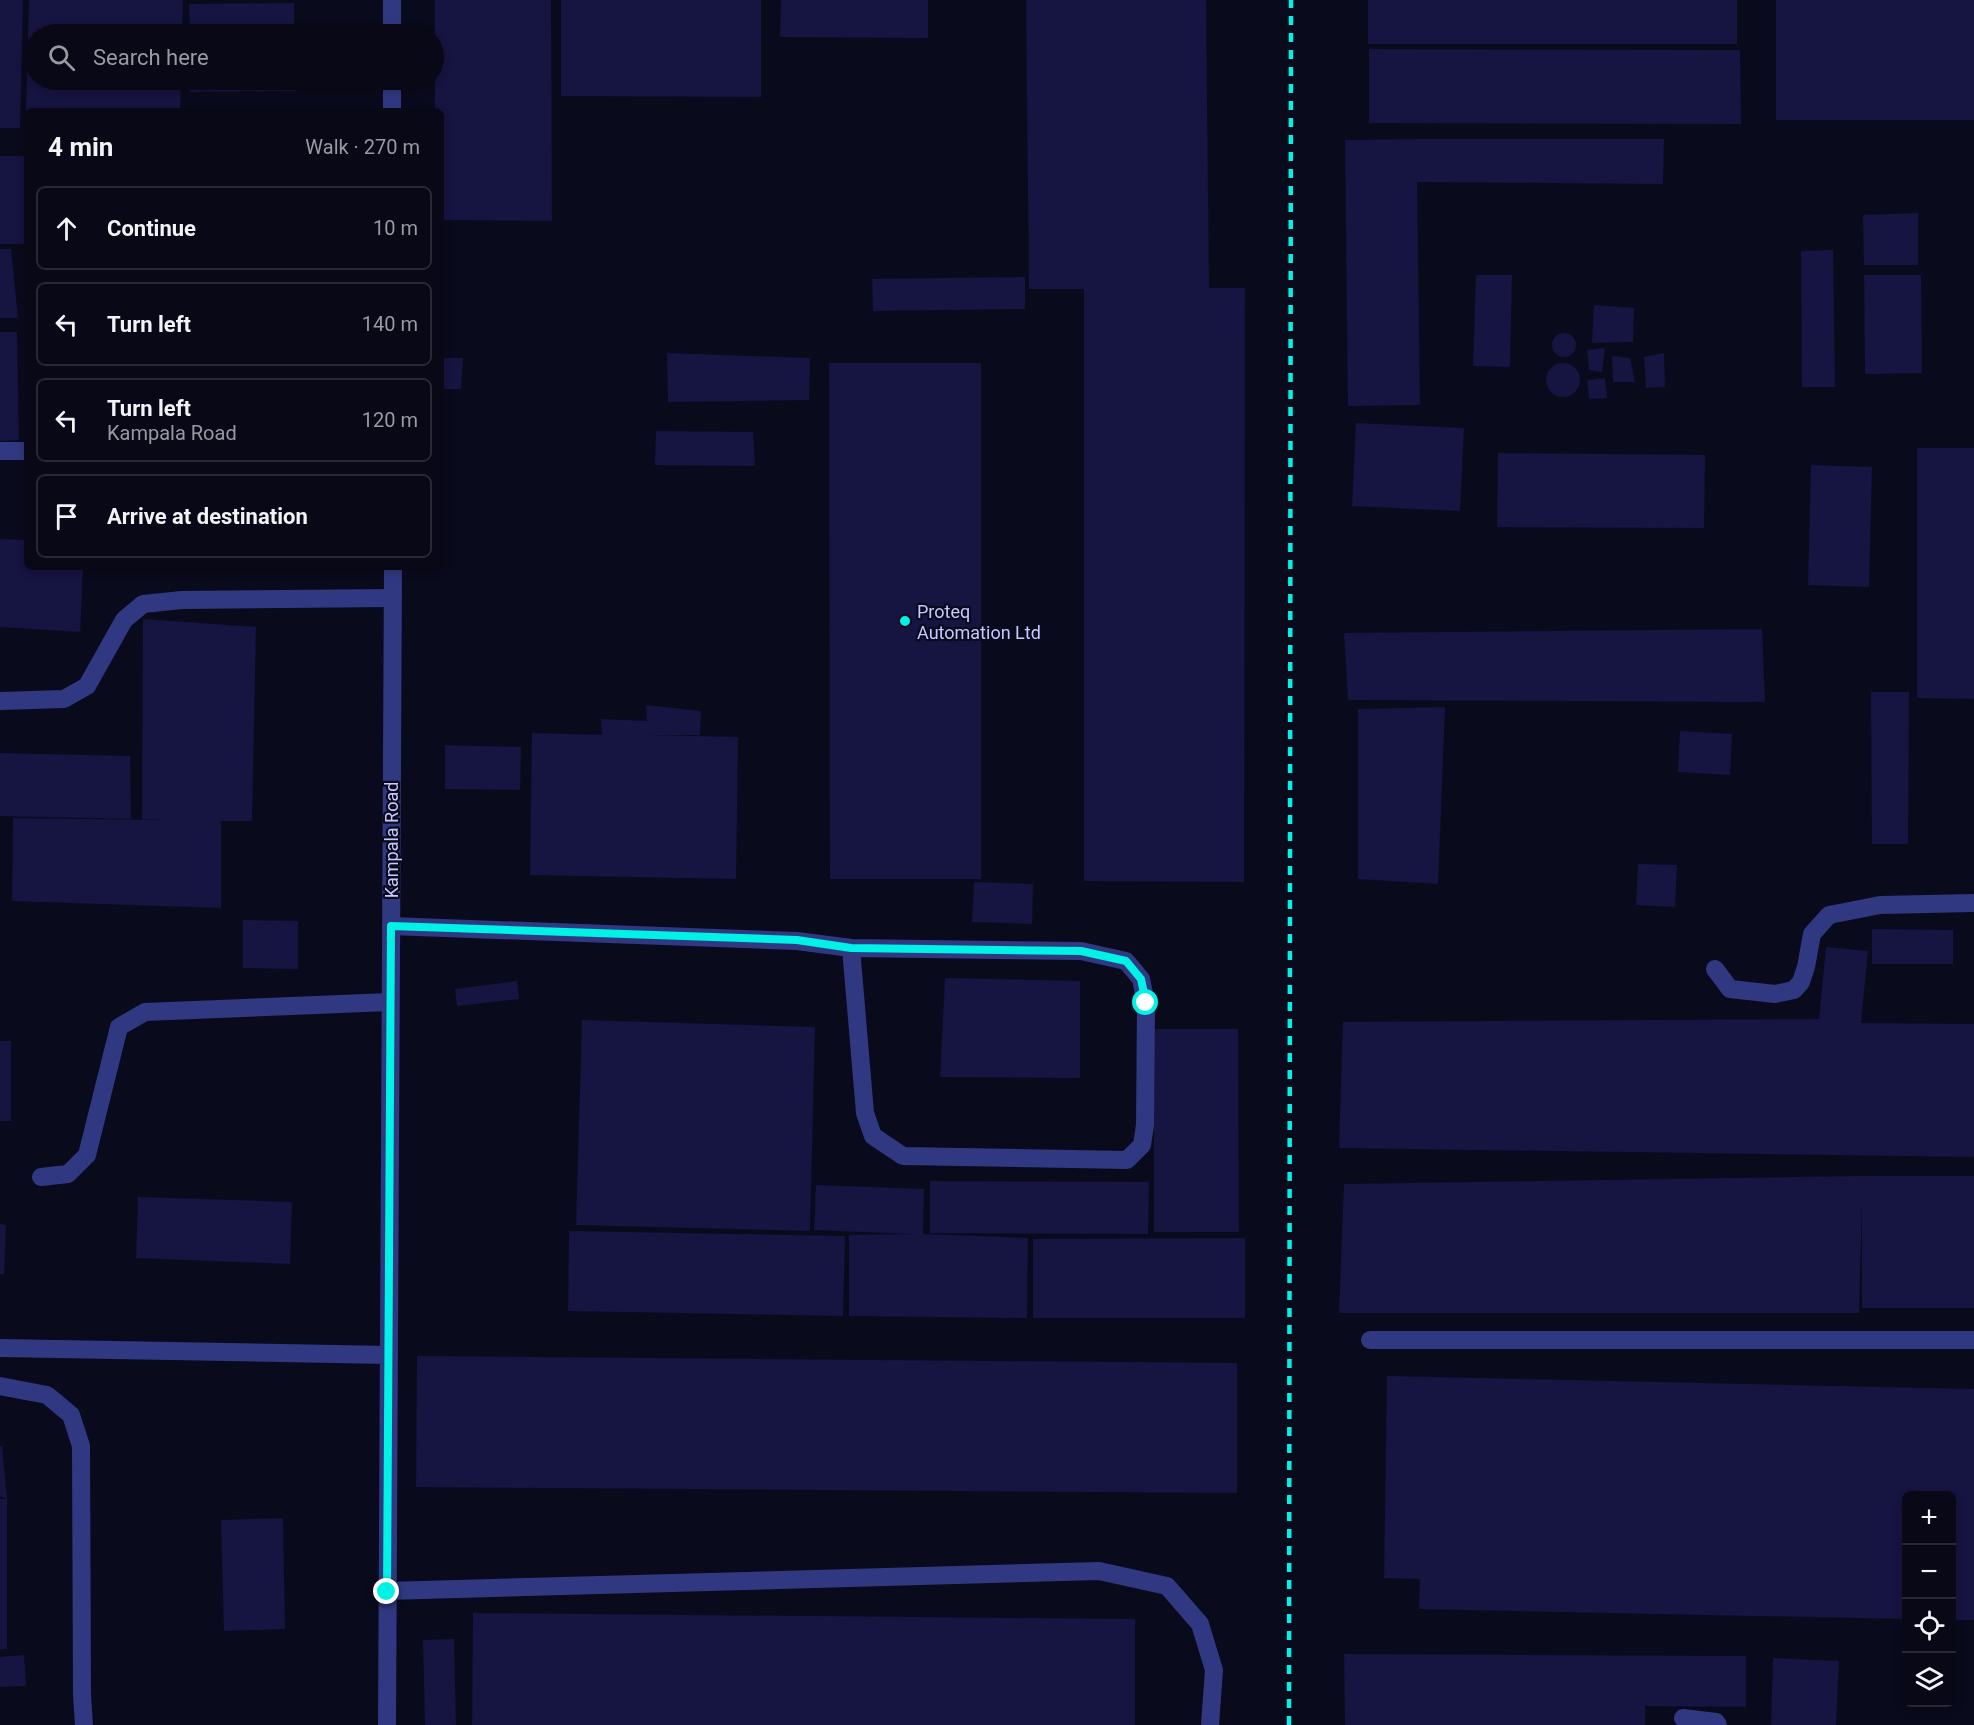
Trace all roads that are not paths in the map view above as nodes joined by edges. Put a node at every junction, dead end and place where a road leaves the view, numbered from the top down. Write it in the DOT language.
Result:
graph roads {
  1 [pos="392,0"];
  2 [pos="392,24"];
  3 [pos="392,90"];
  4 [pos="392,108"];
  5 [pos="0,451"];
  6 [pos="24,451"];
  7 [pos="393,570"];
  8 [pos="393,598"];
  9 [pos="0,701"];
  10 [pos="1974,903"];
  11 [pos="391,926"];
  12 [pos="851,948"];
  13 [pos="1715,969"];
  14 [pos="390,1002"];
  15 [pos="41,1177"];
  16 [pos="1370,1340"];
  17 [pos="1974,1340"];
  18 [pos="0,1348"];
  19 [pos="389,1355"];
  20 [pos="0,1386"];
  21 [pos="387,1592"];
  22 [pos="1683,1718"];
  23 [pos="84,1725"];
  24 [pos="387,1725"];
  25 [pos="1210,1725"];
  26 [pos="1718,1725"];
  1 -- 2 [label="street"];
  3 -- 4 [label="street"];
  5 -- 6 [label="street"];
  7 -- 8 [label="street, Kampala Road"];
  8 -- 9 [label="street"];
  8 -- 11 [label="street, Kampala Road"];
  10 -- 13 [label="street"];
  11 -- 12 [label="street"];
  11 -- 14 [label="street, Kampala Road"];
  12 -- 12 [label="street"];
  14 -- 15 [label="street"];
  14 -- 19 [label="street, Kampala Road"];
  16 -- 17 [label="street"];
  18 -- 19 [label="street"];
  19 -- 21 [label="street, Kampala Road"];
  20 -- 23 [label="street"];
  21 -- 24 [label="street, Kampala Road"];
  21 -- 25 [label="street"];
  22 -- 26 [label="street"];
}
